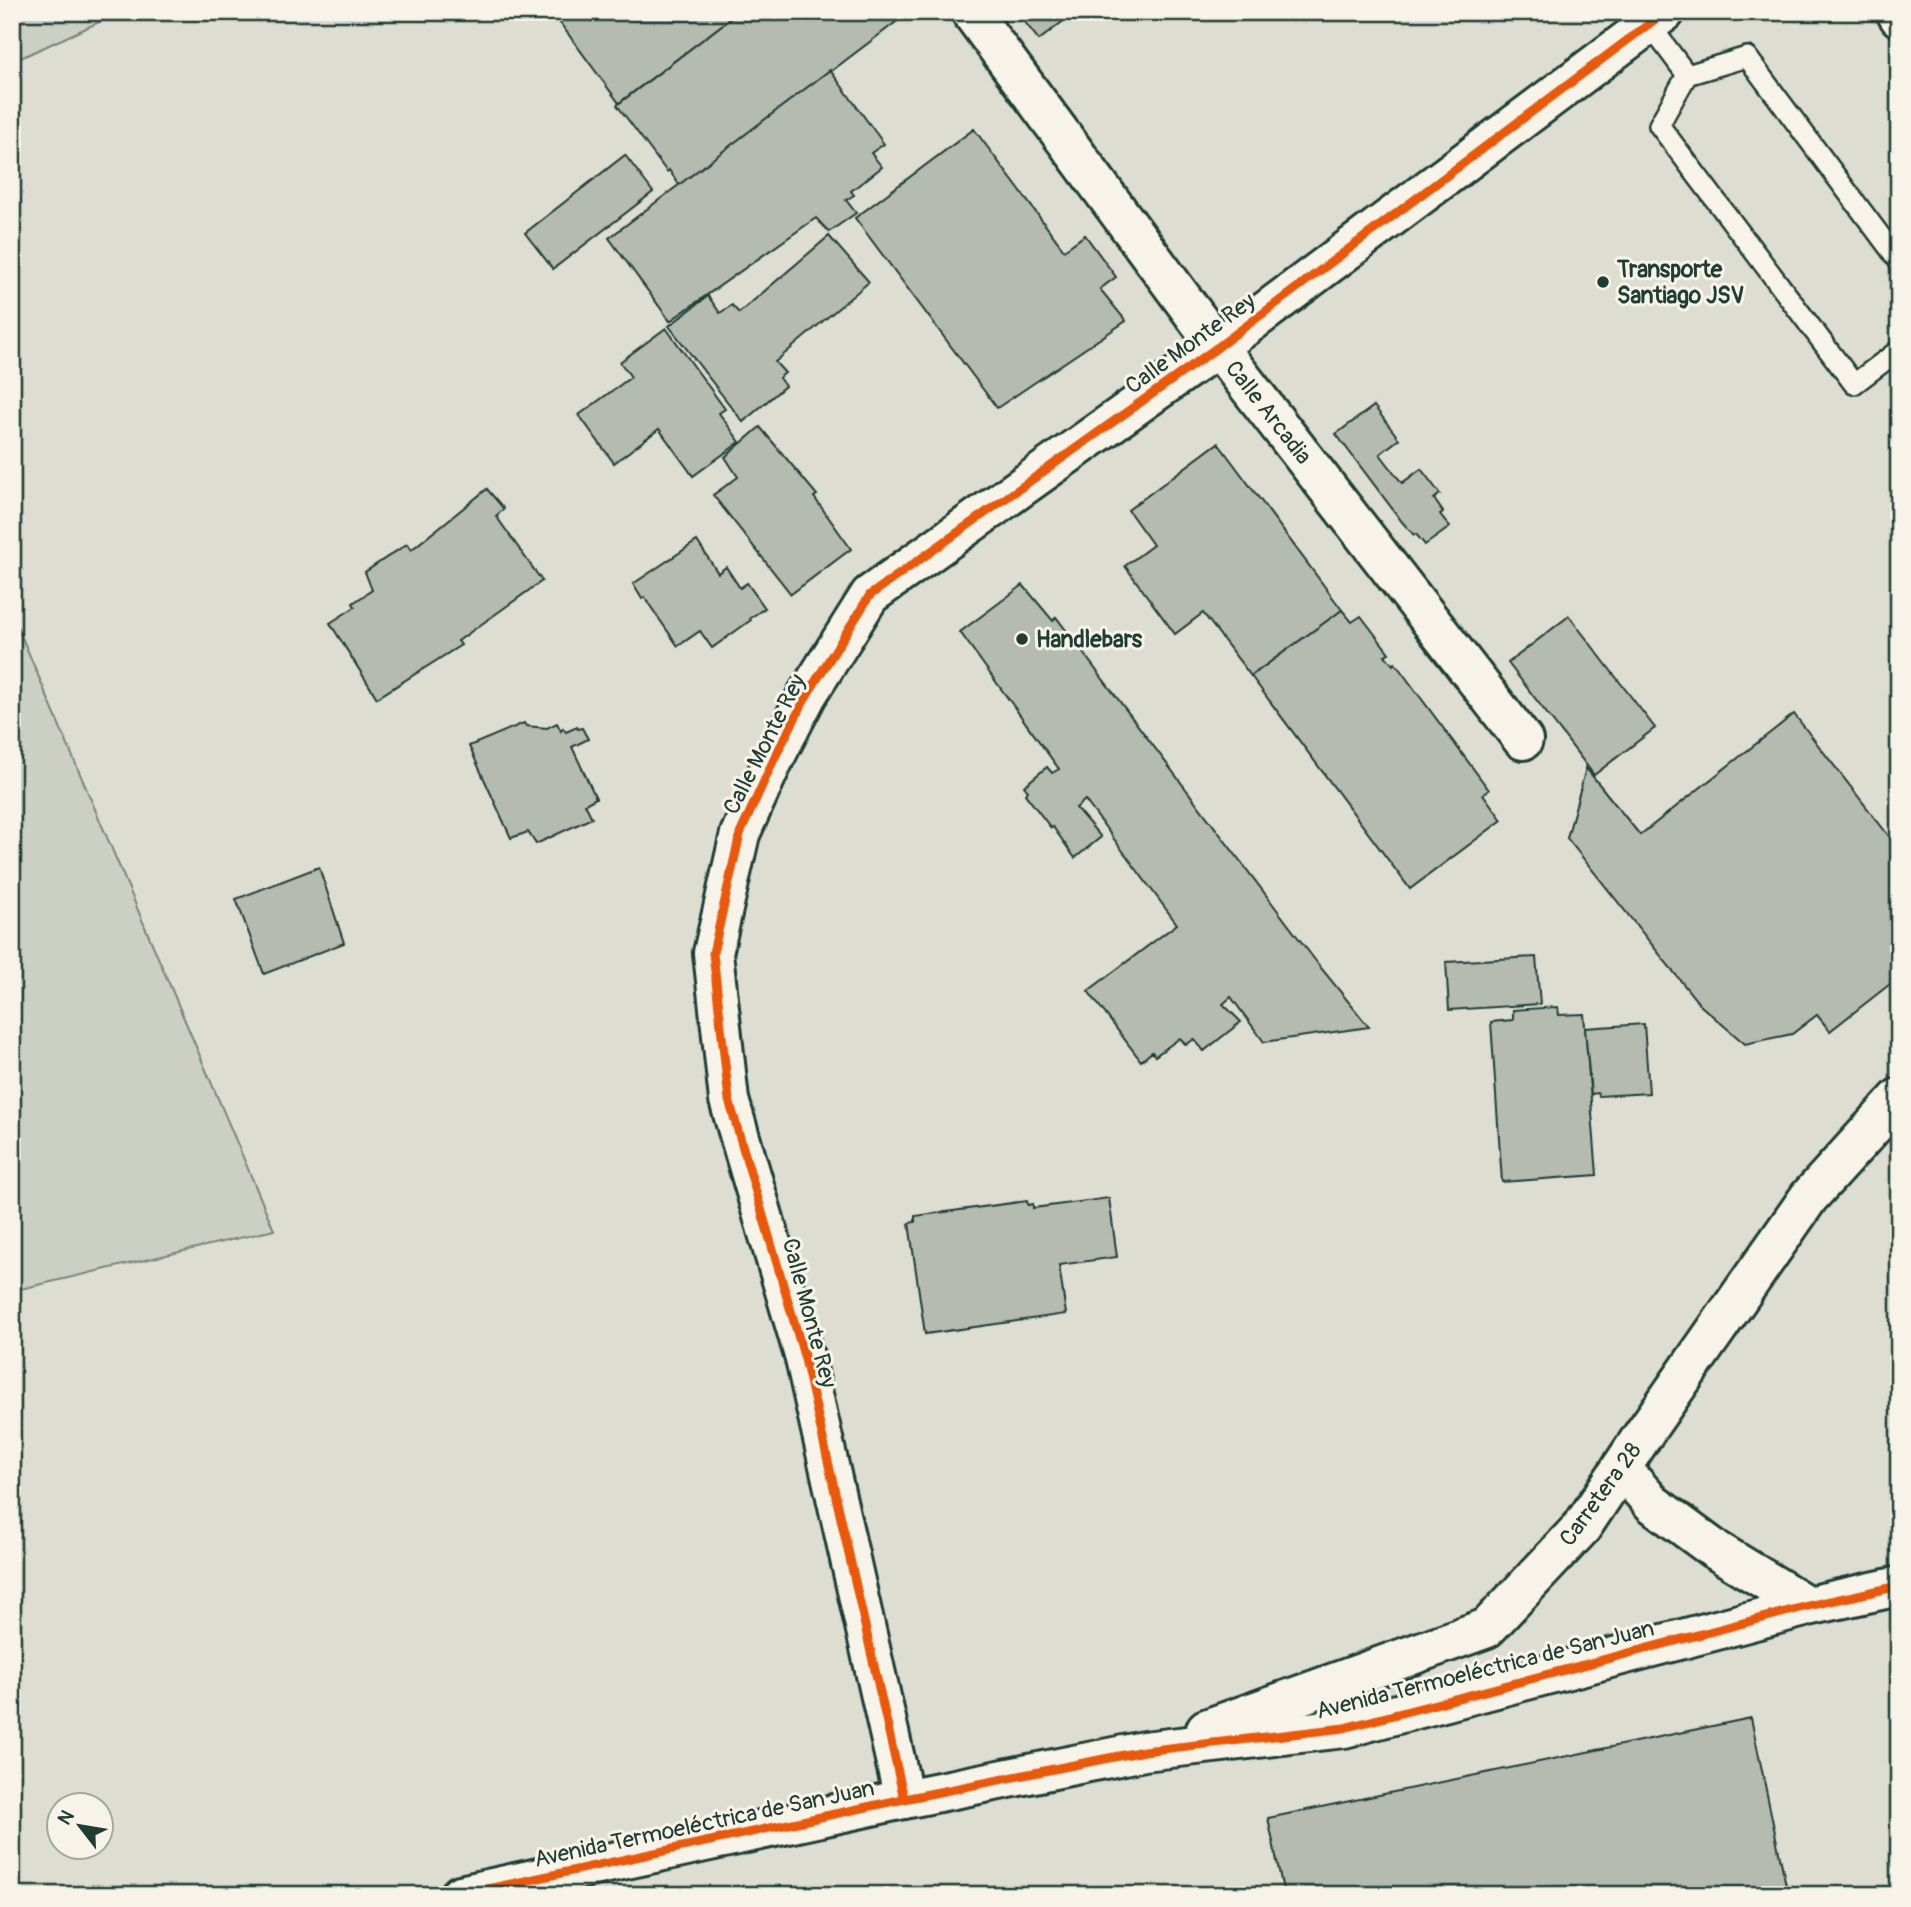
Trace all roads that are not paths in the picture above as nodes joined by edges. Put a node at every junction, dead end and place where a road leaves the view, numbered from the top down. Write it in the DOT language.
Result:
graph roads {
  1 [pos="971,12"];
  2 [pos="1657,18"];
  3 [pos="1687,75"];
  4 [pos="1899,261"];
  5 [pos="1218,347"];
  6 [pos="1899,350"];
  7 [pos="1523,740"];
  8 [pos="1899,1098"];
  9 [pos="1621,1468"];
  10 [pos="1899,1586"];
  11 [pos="1808,1606"];
  12 [pos="1144,1751"];
  13 [pos="904,1799"];
  14 [pos="460,1895"];
  1 -- 5 [label="street, Calle Arcadia"];
  2 -- 3 [label="lane"];
  2 -- 5 [label="street, Calle Monte Rey"];
  3 -- 4 [label="lane"];
  3 -- 6 [label="lane"];
  5 -- 7 [label="street, Calle Arcadia"];
  5 -- 13 [label="street, Calle Monte Rey"];
  8 -- 9 [label="street, Carretera 28"];
  9 -- 11 [label="street"];
  9 -- 12 [label="street, Carretera 28"];
  10 -- 11 [label="street, Avenida Termoeléctrica de San Juan"];
  11 -- 12 [label="street, Avenida Termoeléctrica de San Juan"];
  12 -- 13 [label="street, Avenida Termoeléctrica de San Juan"];
  13 -- 14 [label="street, Avenida Termoeléctrica de San Juan"];
}
